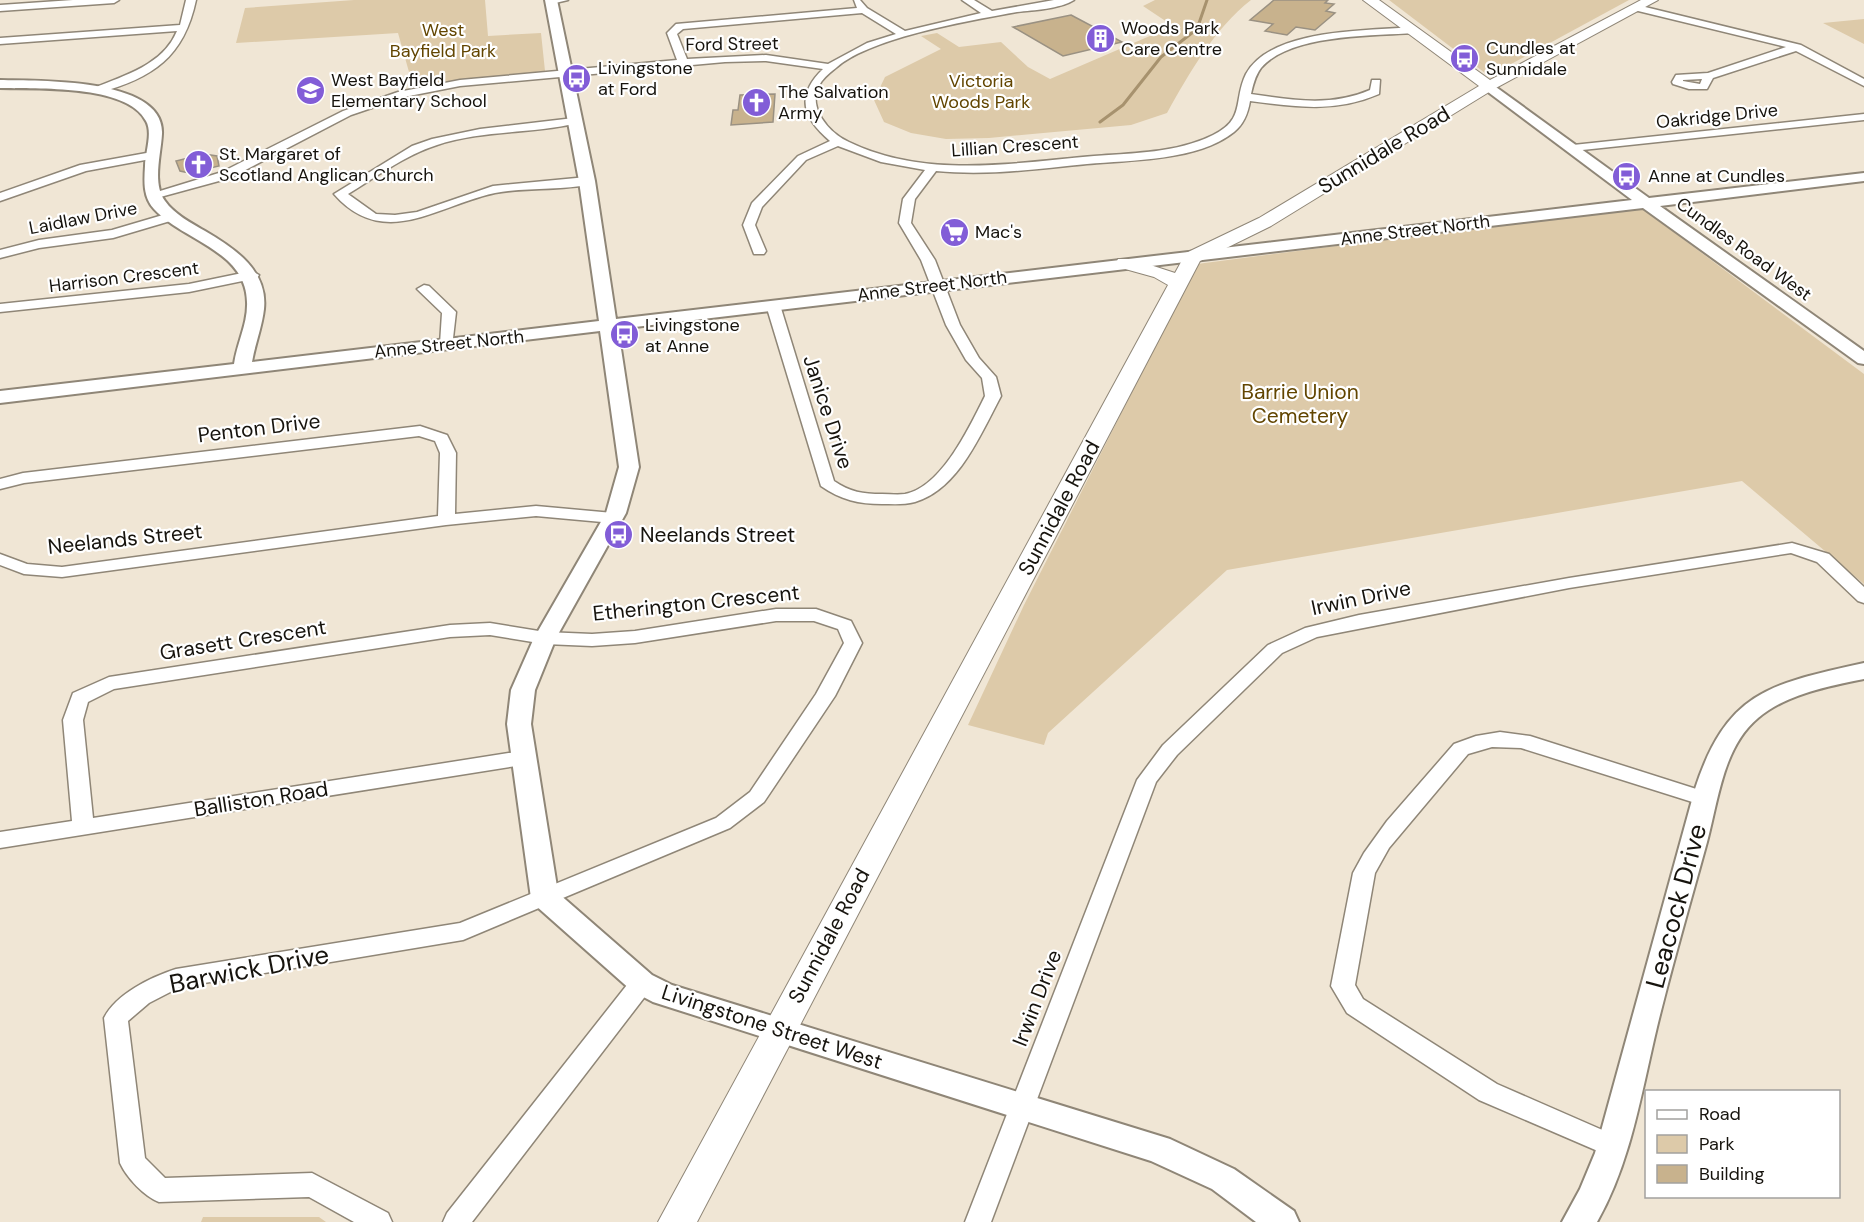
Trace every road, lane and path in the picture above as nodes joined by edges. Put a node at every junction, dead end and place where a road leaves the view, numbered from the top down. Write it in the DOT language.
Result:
graph roads {
  1 [pos="114,0"];
  2 [pos="191,0"];
  3 [pos="555,0"];
  4 [pos="855,0"];
  5 [pos="967,0"];
  6 [pos="1070,0"];
  7 [pos="1370,0"];
  8 [pos="1651,0"];
  9 [pos="1637,8"];
  10 [pos="864,10"];
  11 [pos="4,11"];
  12 [pos="992,16"];
  13 [pos="183,28"];
  14 [pos="1414,30"];
  15 [pos="901,33"];
  16 [pos="0,41"];
  17 [pos="1797,47"];
  18 [pos="683,62"];
  19 [pos="1455,63"];
  20 [pos="829,67"];
  21 [pos="1515,71"];
  22 [pos="564,74"];
  23 [pos="1709,76"];
  24 [pos="1376,82"];
  25 [pos="1864,83"];
  26 [pos="0,84"];
  27 [pos="1490,86"];
  28 [pos="98,90"];
  29 [pos="1247,97"];
  30 [pos="1864,117"];
  31 [pos="574,121"];
  32 [pos="839,141"];
  33 [pos="1573,148"];
  34 [pos="152,156"];
  35 [pos="933,168"];
  36 [pos="1864,177"];
  37 [pos="587,181"];
  38 [pos="153,195"];
  39 [pos="0,197"];
  40 [pos="1645,202"];
  41 [pos="173,216"];
  42 [pos="759,251"];
  43 [pos="0,254"];
  44 [pos="1193,257"];
  45 [pos="1125,263"];
  46 [pos="252,275"];
  47 [pos="1178,283"];
  48 [pos="939,285"];
  49 [pos="424,289"];
  50 [pos="773,305"];
  51 [pos="0,308"];
  52 [pos="609,326"];
  53 [pos="447,344"];
  54 [pos="1864,359"];
  55 [pos="242,369"];
  56 [pos="0,397"];
  57 [pos="0,484"];
  58 [pos="613,518"];
  59 [pos="446,520"];
  60 [pos="0,559"];
  61 [pos="1864,597"];
  62 [pos="545,638"];
  63 [pos="1864,671"];
  64 [pos="522,758"];
  65 [pos="1705,799"];
  66 [pos="82,827"];
  67 [pos="0,840"];
  68 [pos="545,898"];
  69 [pos="642,983"];
  70 [pos="778,1031"];
  71 [pos="1021,1107"];
  72 [pos="1614,1147"];
  73 [pos="379,1222"];
  74 [pos="456,1222"];
  75 [pos="677,1222"];
  76 [pos="978,1222"];
  77 [pos="1282,1222"];
  78 [pos="1579,1222"];
  1 -- 11 [label="street"];
  2 -- 13 [label="street"];
  3 -- 22 [label="street"];
  4 -- 10 [label="street"];
  5 -- 12 [label="street"];
  6 -- 12 [label="street, Lillian Crescent"];
  7 -- 14 [label="main road, Cundles Road West"];
  8 -- 9 [label="main road, Sunnidale Road"];
  9 -- 17 [label="street"];
  9 -- 21 [label="main road, Sunnidale Road"];
  10 -- 15 [label="street"];
  10 -- 18 [label="street"];
  12 -- 15 [label="street, Lillian Crescent"];
  13 -- 16 [label="street"];
  13 -- 28 [label="street"];
  14 -- 19 [label="main road, Cundles Road West"];
  14 -- 29 [label="street, Lillian Crescent"];
  15 -- 20 [label="street, Lillian Crescent"];
  17 -- 23 [label="street"];
  17 -- 25 [label="street"];
  18 -- 20 [label="street, Ford Street"];
  18 -- 22 [label="street, Ford Street"];
  19 -- 21 [label="main road"];
  19 -- 27 [label="main road, Cundles Road West"];
  20 -- 32 [label="street, Lillian Crescent"];
  21 -- 27 [label="main road, Sunnidale Road"];
  22 -- 31 [label="street"];
  22 -- 38 [label="street, Ford Street"];
  24 -- 29 [label="street"];
  26 -- 28 [label="street"];
  27 -- 33 [label="street, Cundles Road West"];
  27 -- 44 [label="main road, Sunnidale Road"];
  28 -- 34 [label="street"];
  29 -- 35 [label="street, Lillian Crescent"];
  30 -- 33 [label="street, Oakridge Drive"];
  31 -- 37 [label="street"];
  31 -- 37 [label="street"];
  32 -- 35 [label="street, Lillian Crescent"];
  32 -- 42 [label="street"];
  33 -- 40 [label="street, Cundles Road West"];
  34 -- 38 [label="street"];
  34 -- 39 [label="street, Laidlaw Drive"];
  35 -- 48 [label="street, Janice Drive"];
  36 -- 40 [label="street, Anne Street North"];
  37 -- 52 [label="street"];
  38 -- 41 [label="street"];
  40 -- 44 [label="street, Anne Street North"];
  40 -- 54 [label="street, Cundles Road West"];
  41 -- 43 [label="street, Laidlaw Drive"];
  41 -- 46 [label="street"];
  44 -- 45 [label="street, Anne Street North"];
  44 -- 47 [label="main road, Sunnidale Road"];
  45 -- 47 [label="main road"];
  45 -- 48 [label="street, Anne Street North"];
  46 -- 51 [label="street, Harrison Crescent"];
  46 -- 55 [label="street"];
  47 -- 70 [label="main road, Sunnidale Road"];
  48 -- 50 [label="street, Anne Street North"];
  48 -- 50 [label="street, Janice Drive"];
  49 -- 53 [label="street"];
  50 -- 52 [label="street, Anne Street North"];
  52 -- 53 [label="street, Anne Street North"];
  52 -- 58 [label="street"];
  53 -- 55 [label="street, Anne Street North"];
  55 -- 56 [label="street, Anne Street North"];
  57 -- 59 [label="street, Penton Drive"];
  58 -- 59 [label="street, Neelands Street"];
  58 -- 62 [label="street"];
  59 -- 60 [label="street, Neelands Street"];
  61 -- 71 [label="street, Irwin Drive"];
  62 -- 64 [label="street"];
  62 -- 66 [label="street, Grasett Crescent"];
  62 -- 68 [label="street, Etherington Crescent"];
  63 -- 65 [label="street, Leacock Drive"];
  64 -- 66 [label="street, Balliston Road"];
  64 -- 68 [label="street"];
  65 -- 72 [label="street, Leacock Drive"];
  65 -- 72 [label="street"];
  66 -- 67 [label="street, Balliston Road"];
  68 -- 69 [label="street, Livingstone Street West"];
  68 -- 73 [label="street, Barwick Drive"];
  69 -- 70 [label="street, Livingstone Street West"];
  69 -- 74 [label="street"];
  70 -- 71 [label="street, Livingstone Street West"];
  70 -- 75 [label="main road, Sunnidale Road"];
  71 -- 76 [label="street, Irwin Drive"];
  71 -- 77 [label="street, Livingstone Street West"];
  72 -- 78 [label="street, Leacock Drive"];
}
